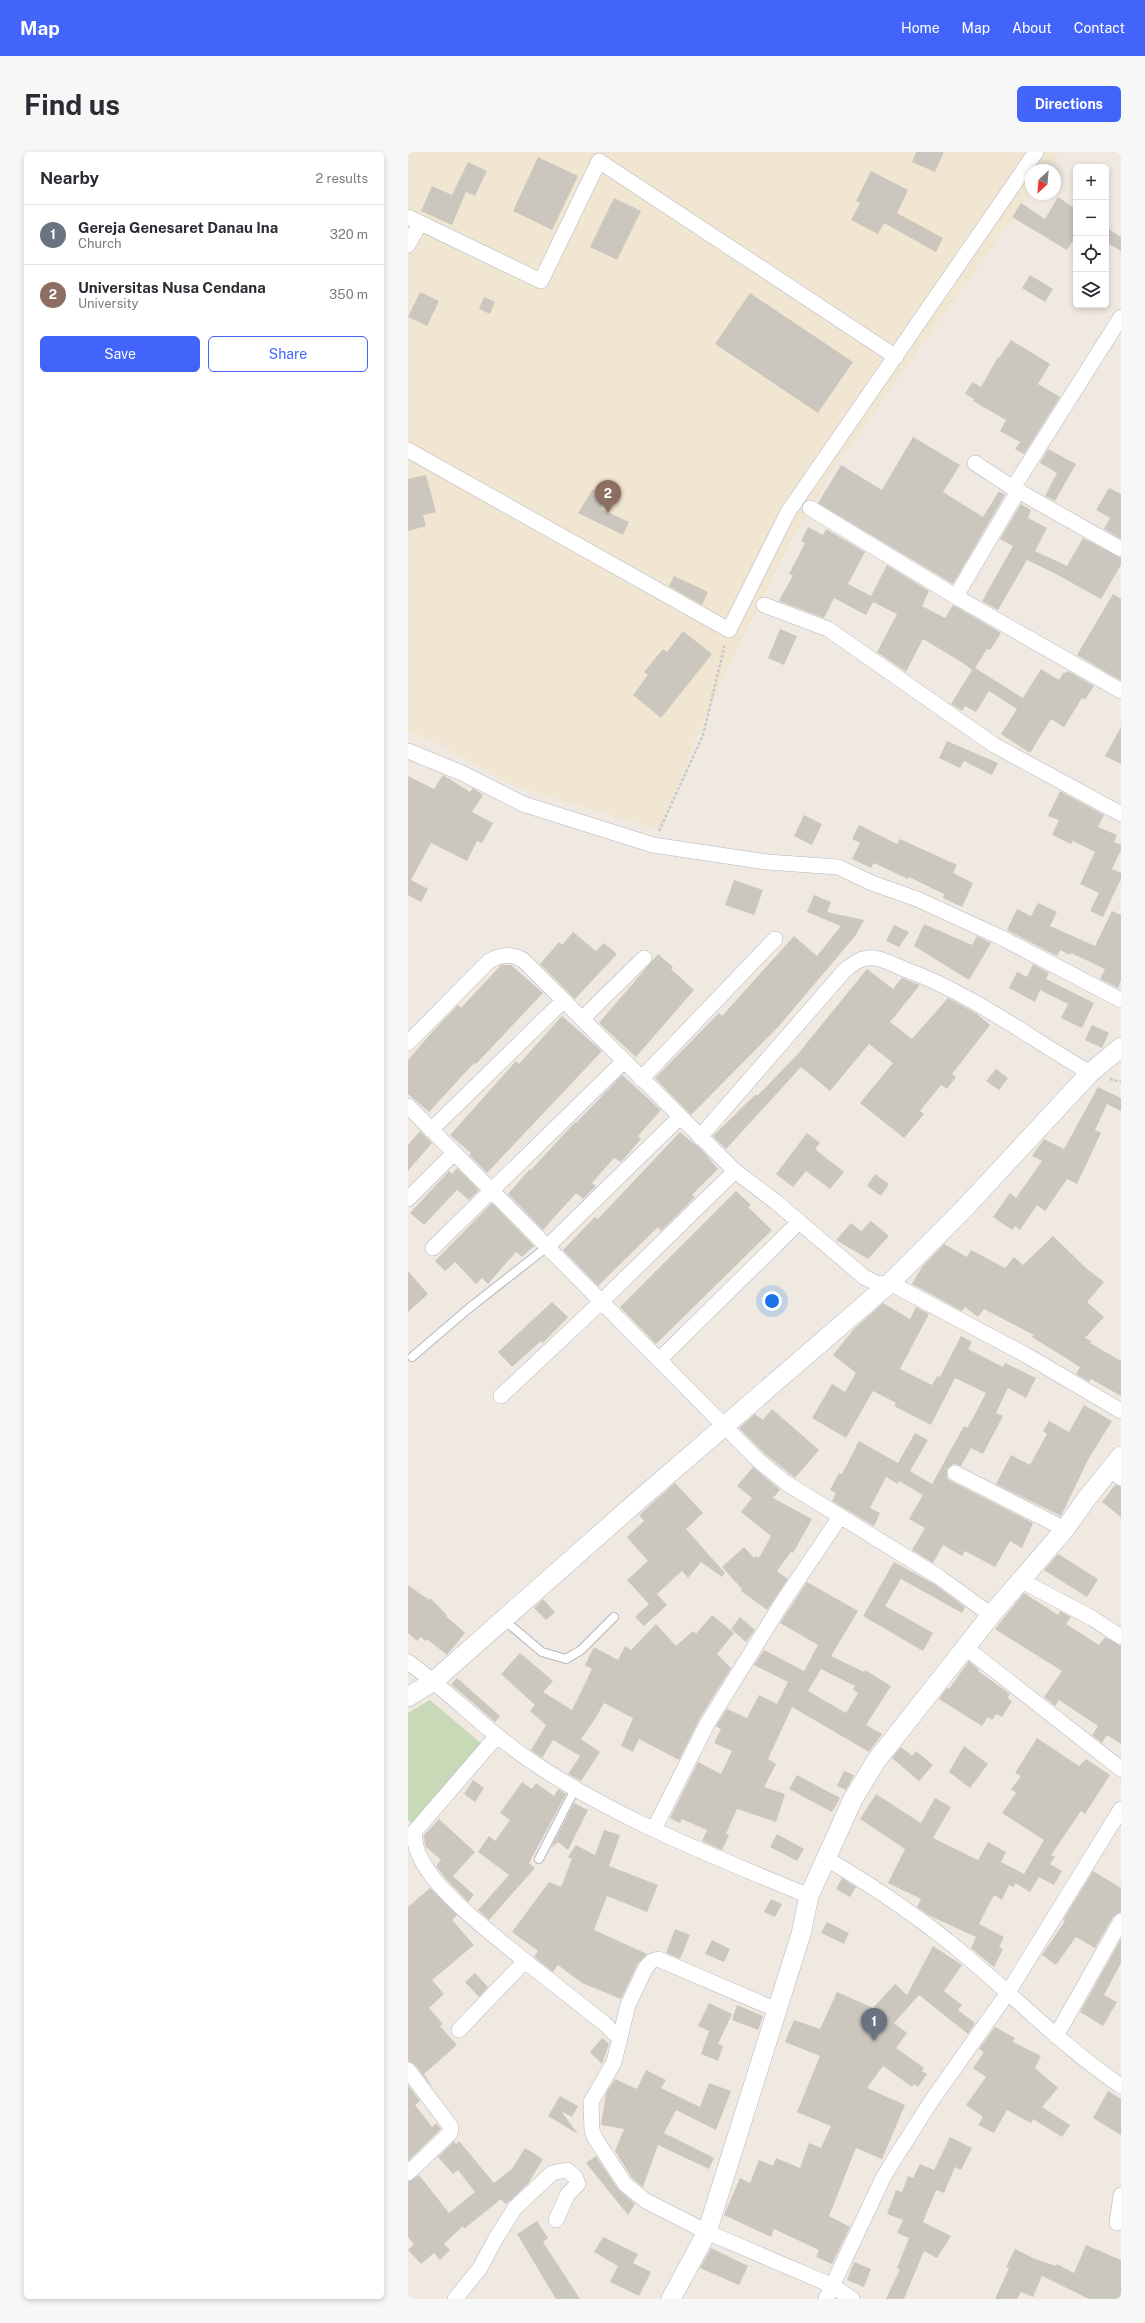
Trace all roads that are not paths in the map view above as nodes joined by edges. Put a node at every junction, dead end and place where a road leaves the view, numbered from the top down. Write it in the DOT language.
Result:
graph roads {
  1 [pos="1036,152"];
  2 [pos="601,157"];
  3 [pos="414,220"];
  4 [pos="408,245"];
  5 [pos="1119,326"];
  6 [pos="896,357"];
  7 [pos="408,450"];
  8 [pos="975,463"];
  9 [pos="1016,489"];
  10 [pos="810,508"];
  11 [pos="1121,549"];
  12 [pos="956,596"];
  13 [pos="764,605"];
  14 [pos="1121,691"];
  15 [pos="408,751"];
  16 [pos="1121,814"];
  17 [pos="775,939"];
  18 [pos="644,958"];
  19 [pos="1120,997"];
  20 [pos="563,1001"];
  21 [pos="582,1019"];
  22 [pos="408,1043"];
  23 [pos="1121,1047"];
  24 [pos="624,1061"];
  25 [pos="1090,1073"];
  26 [pos="641,1078"];
  27 [pos="408,1106"];
  28 [pos="680,1117"];
  29 [pos="432,1130"];
  30 [pos="700,1137"];
  31 [pos="454,1153"];
  32 [pos="735,1171"];
  33 [pos="492,1191"];
  34 [pos="408,1199"];
  35 [pos="800,1222"];
  36 [pos="547,1247"];
  37 [pos="433,1248"];
  38 [pos="890,1283"];
  39 [pos="601,1302"];
  40 [pos="412,1357"];
  41 [pos="659,1360"];
  42 [pos="501,1396"];
  43 [pos="1121,1411"];
  44 [pos="726,1426"];
  45 [pos="1117,1468"];
  46 [pos="955,1473"];
  47 [pos="840,1517"];
  48 [pos="1065,1529"];
  49 [pos="1020,1580"];
  50 [pos="991,1615"];
  51 [pos="614,1617"];
  52 [pos="504,1620"];
  53 [pos="1121,1637"];
  54 [pos="966,1648"];
  55 [pos="408,1662"];
  56 [pos="434,1681"];
  57 [pos="408,1697"];
  58 [pos="496,1736"];
  59 [pos="1121,1769"];
  60 [pos="575,1789"];
  61 [pos="1121,1809"];
  62 [pos="654,1830"];
  63 [pos="539,1859"];
  64 [pos="827,1859"];
  65 [pos="809,1896"];
  66 [pos="1121,1921"];
  67 [pos="525,1961"];
  68 [pos="1008,1994"];
  69 [pos="777,2010"];
  70 [pos="459,2030"];
  71 [pos="1056,2036"];
  72 [pos="620,2039"];
  73 [pos="408,2070"];
  74 [pos="1121,2086"];
  75 [pos="408,2173"];
  76 [pos="1121,2195"];
  77 [pos="556,2220"];
  78 [pos="1117,2223"];
  79 [pos="707,2232"];
  80 [pos="830,2293"];
  81 [pos="455,2299"];
  82 [pos="671,2299"];
  83 [pos="852,2299"];
  1 -- 6 [label="street"];
  2 -- 3 [label="street"];
  2 -- 6 [label="street"];
  3 -- 4 [label="street"];
  5 -- 9 [label="street"];
  6 -- 7 [label="street"];
  8 -- 9 [label="street"];
  9 -- 11 [label="street"];
  9 -- 12 [label="street"];
  10 -- 12 [label="street"];
  12 -- 14 [label="street"];
  13 -- 16 [label="street"];
  15 -- 19 [label="street"];
  17 -- 26 [label="street"];
  18 -- 21 [label="street"];
  20 -- 21 [label="street"];
  20 -- 22 [label="street"];
  20 -- 29 [label="street"];
  21 -- 24 [label="street"];
  23 -- 25 [label="street"];
  24 -- 26 [label="street"];
  24 -- 33 [label="street"];
  25 -- 30 [label="street"];
  25 -- 38 [label="street"];
  26 -- 28 [label="street"];
  27 -- 29 [label="street"];
  28 -- 30 [label="street"];
  28 -- 36 [label="street"];
  29 -- 31 [label="street"];
  30 -- 32 [label="street"];
  31 -- 33 [label="street"];
  31 -- 34 [label="street"];
  32 -- 35 [label="street"];
  32 -- 39 [label="street"];
  33 -- 36 [label="street"];
  33 -- 37 [label="street"];
  35 -- 38 [label="street"];
  35 -- 41 [label="street"];
  36 -- 39 [label="street"];
  36 -- 40 [label="lane"];
  38 -- 43 [label="street"];
  38 -- 44 [label="street"];
  39 -- 41 [label="street"];
  39 -- 42 [label="street"];
  41 -- 44 [label="street"];
  44 -- 47 [label="street"];
  44 -- 52 [label="street"];
  45 -- 48 [label="street"];
  46 -- 48 [label="street"];
  47 -- 50 [label="street"];
  47 -- 62 [label="street"];
  48 -- 49 [label="street"];
  49 -- 50 [label="street"];
  49 -- 53 [label="street"];
  50 -- 54 [label="street"];
  51 -- 52 [label="lane"];
  52 -- 56 [label="street"];
  54 -- 59 [label="street"];
  54 -- 64 [label="street"];
  55 -- 56 [label="street"];
  56 -- 57 [label="street"];
  56 -- 58 [label="street"];
  58 -- 60 [label="street"];
  58 -- 67 [label="street"];
  60 -- 62 [label="street"];
  60 -- 63 [label="lane"];
  61 -- 68 [label="street"];
  62 -- 65 [label="street"];
  64 -- 65 [label="street"];
  64 -- 68 [label="street"];
  65 -- 69 [label="street"];
  66 -- 71 [label="street"];
  67 -- 70 [label="street"];
  67 -- 72 [label="street"];
  68 -- 71 [label="street"];
  68 -- 80 [label="street"];
  69 -- 72 [label="street"];
  69 -- 79 [label="street"];
  71 -- 74 [label="street"];
  72 -- 79 [label="street"];
  73 -- 75 [label="street"];
  76 -- 78 [label="street"];
  77 -- 81 [label="street"];
  79 -- 80 [label="street"];
  79 -- 82 [label="street"];
  80 -- 83 [label="street"];
}
